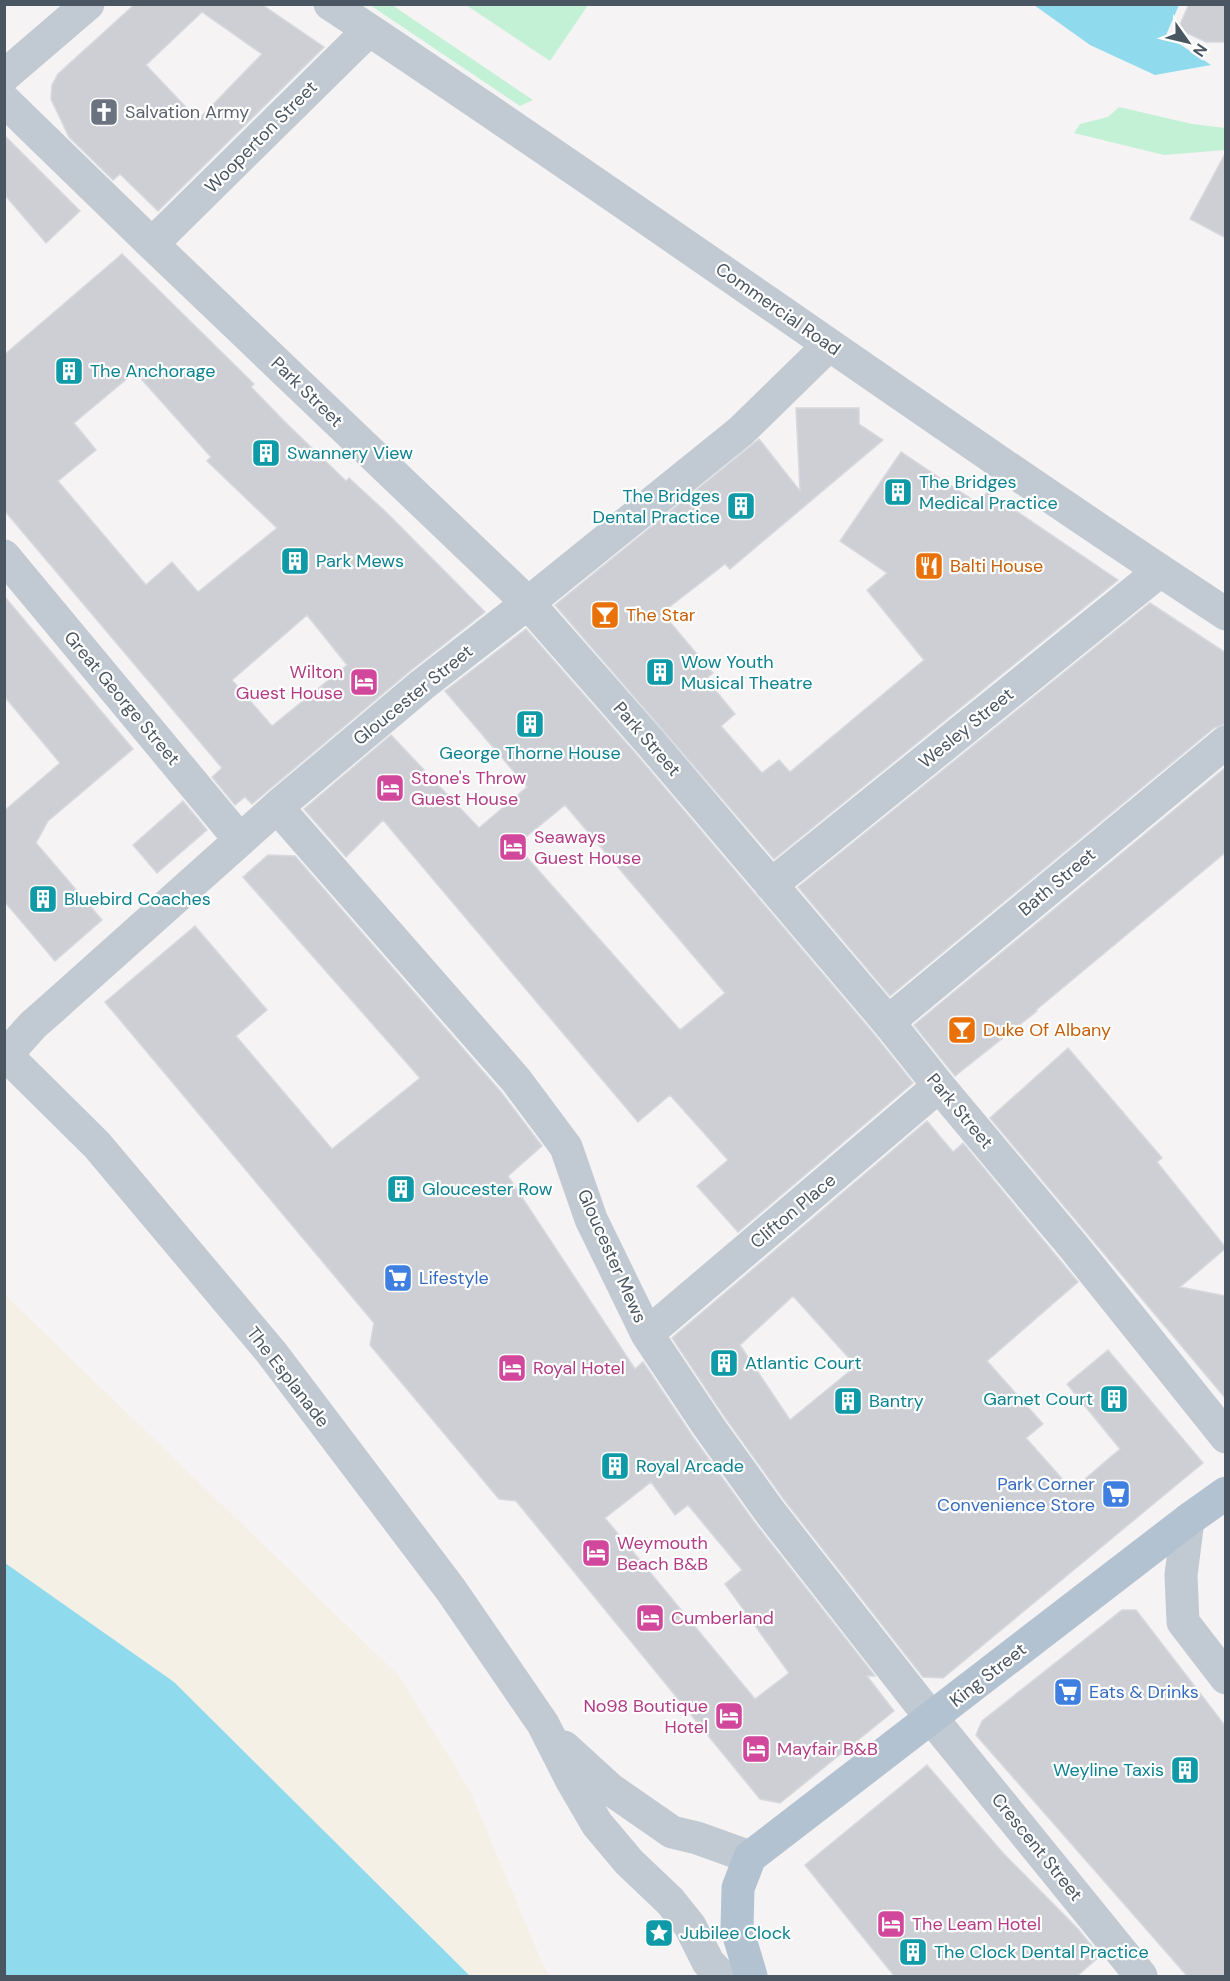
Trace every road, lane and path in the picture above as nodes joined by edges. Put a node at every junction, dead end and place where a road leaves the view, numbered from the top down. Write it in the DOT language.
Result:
graph roads {
  1 [pos="88,4"];
  2 [pos="330,4"];
  3 [pos="369,30"];
  4 [pos="4,76"];
  5 [pos="4,100"];
  6 [pos="152,244"];
  7 [pos="829,345"];
  8 [pos="4,556"];
  9 [pos="1160,571"];
  10 [pos="528,603"];
  11 [pos="1226,614"];
  12 [pos="1226,742"];
  13 [pos="277,807"];
  14 [pos="240,840"];
  15 [pos="771,885"];
  16 [pos="888,1022"];
  17 [pos="5,1054"];
  18 [pos="939,1086"];
  19 [pos="647,1334"];
  20 [pos="1226,1437"];
  21 [pos="1226,1493"];
  22 [pos="1188,1520"];
  23 [pos="1226,1678"];
  24 [pos="932,1718"];
  25 [pos="543,1724"];
  26 [pos="750,1857"];
  27 [pos="720,1977"];
  28 [pos="751,1977"];
  29 [pos="1141,1977"];
  1 -- 4 [label="street"];
  2 -- 3 [label="street, Commercial Road"];
  3 -- 6 [label="street, Wooperton Street"];
  3 -- 7 [label="street, Commercial Road"];
  5 -- 6 [label="street, Park Street"];
  6 -- 10 [label="street, Park Street"];
  7 -- 9 [label="street, Commercial Road"];
  7 -- 10 [label="street, Gloucester Street"];
  8 -- 14 [label="street, Great George Street"];
  9 -- 11 [label="street, Commercial Road"];
  9 -- 15 [label="street, Wesley Street"];
  10 -- 13 [label="street, Gloucester Street"];
  10 -- 15 [label="street, Park Street"];
  12 -- 16 [label="street, Bath Street"];
  13 -- 14 [label="street, Gloucester Street"];
  13 -- 19 [label="street, Gloucester Mews"];
  14 -- 17 [label="street, Gloucester Street"];
  15 -- 16 [label="street, Park Street"];
  16 -- 18 [label="street, Park Street"];
  17 -- 25 [label="street, The Esplanade"];
  18 -- 19 [label="street, Clifton Place"];
  18 -- 20 [label="street, Park Street"];
  19 -- 24 [label="street, Gloucester Mews"];
  21 -- 22 [label="main road, King Street"];
  22 -- 23 [label="street"];
  22 -- 24 [label="main road, King Street"];
  24 -- 26 [label="main road, King Street"];
  24 -- 29 [label="street, Crescent Street"];
  25 -- 26 [label="street, The Esplanade"];
  25 -- 27 [label="street, The Esplanade"];
  26 -- 28 [label="main road"];
}
